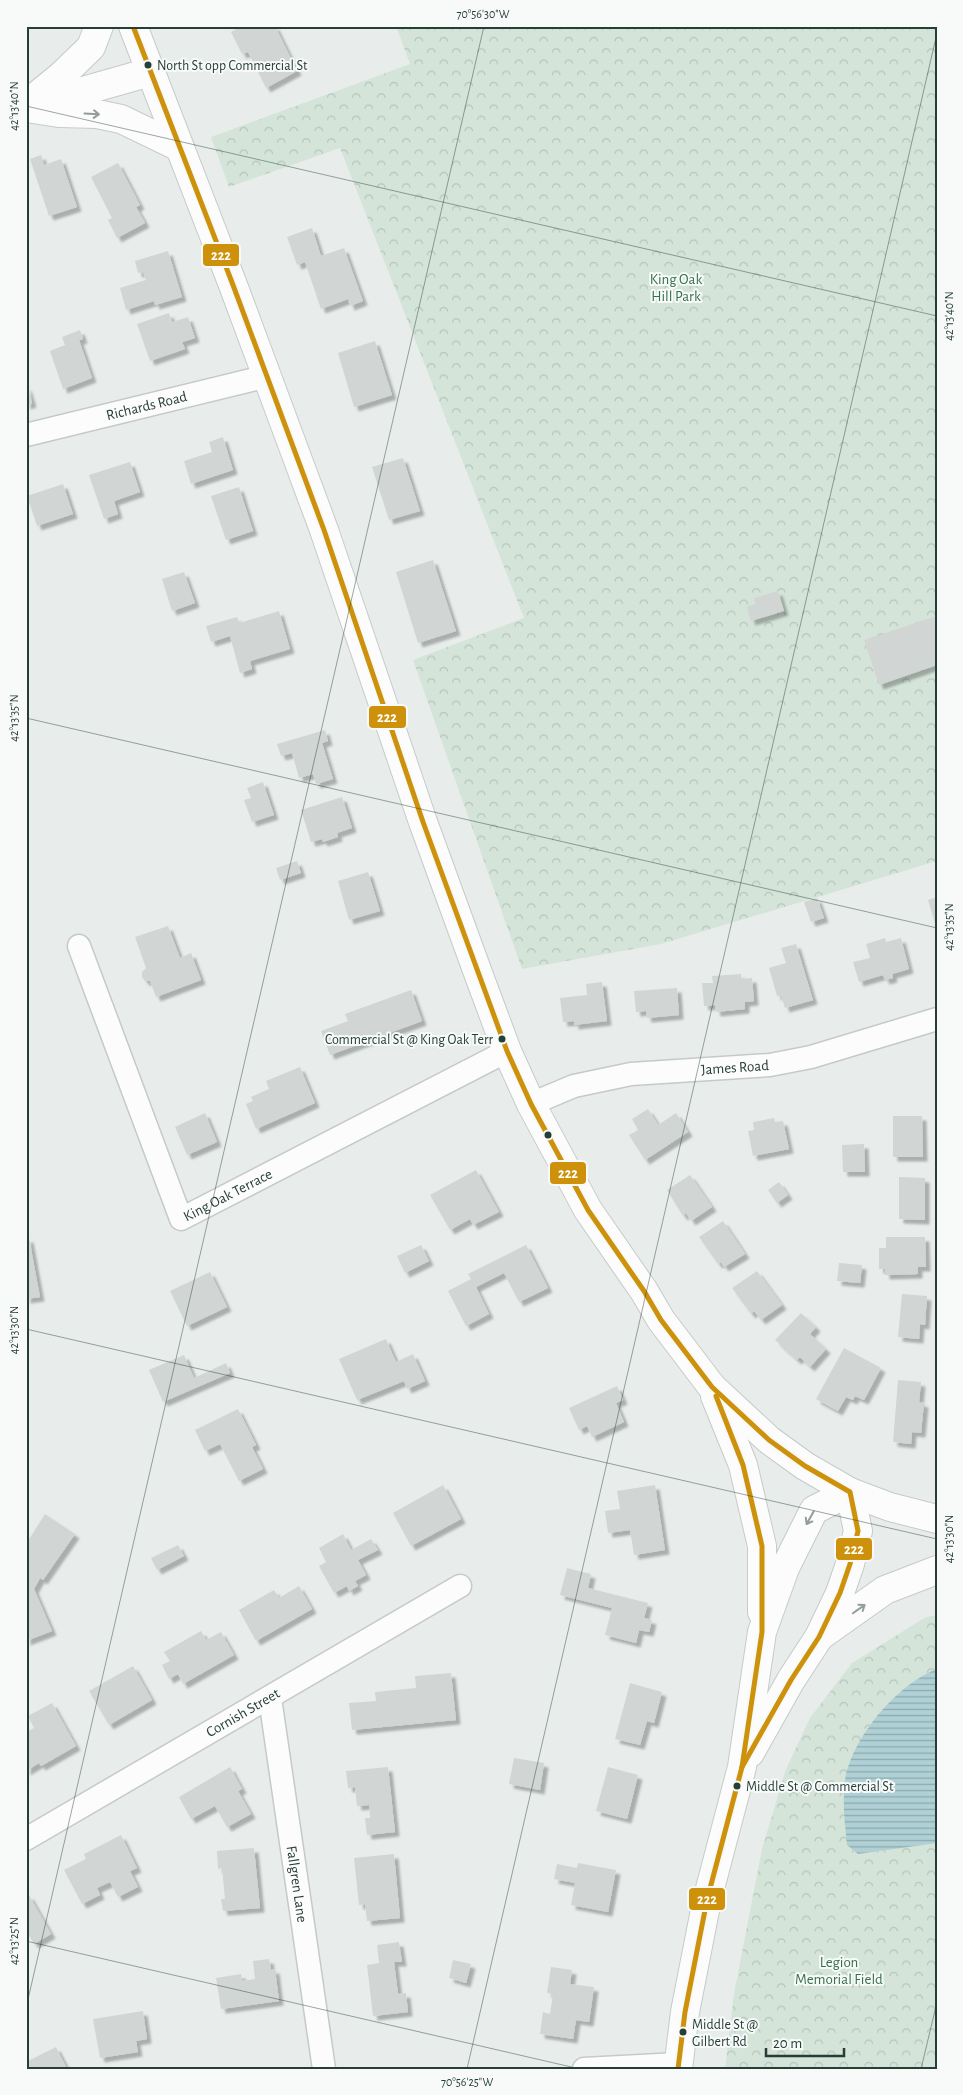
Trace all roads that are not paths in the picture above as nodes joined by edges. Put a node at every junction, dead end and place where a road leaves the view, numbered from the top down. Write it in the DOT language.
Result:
graph roads {
  1 [pos="100,26"];
  2 [pos="134,26"];
  3 [pos="153,79"];
  4 [pos="26,107"];
  5 [pos="179,147"];
  6 [pos="268,376"];
  7 [pos="26,435"];
  8 [pos="79,946"];
  9 [pos="937,1019"];
  10 [pos="507,1051"];
  11 [pos="531,1104"];
  12 [pos="712,1387"];
  13 [pos="850,1492"];
  14 [pos="937,1519"];
  15 [pos="937,1570"];
  16 [pos="460,1586"];
  17 [pos="762,1632"];
  18 [pos="819,1637"];
  19 [pos="270,1698"];
  20 [pos="742,1768"];
  21 [pos="26,1840"];
  22 [pos="678,2066"];
  23 [pos="324,2069"];
  24 [pos="584,2069"];
  1 -- 4 [label="main road"];
  2 -- 3 [label="main road"];
  3 -- 4 [label="main road"];
  3 -- 5 [label="main road"];
  4 -- 5 [label="main road, one-way"];
  5 -- 6 [label="main road"];
  6 -- 7 [label="street, Richards Road"];
  6 -- 10 [label="main road"];
  8 -- 10 [label="street, King Oak Terrace"];
  9 -- 11 [label="street, James Road"];
  10 -- 11 [label="main road"];
  11 -- 12 [label="main road"];
  12 -- 13 [label="main road"];
  12 -- 17 [label="main road"];
  13 -- 14 [label="main road"];
  13 -- 17 [label="main road, one-way"];
  13 -- 18 [label="main road"];
  18 -- 15 [label="main road, one-way"];
  16 -- 19 [label="street, Cornish Street"];
  17 -- 20 [label="main road"];
  18 -- 20 [label="main road"];
  19 -- 21 [label="street, Cornish Street"];
  19 -- 23 [label="street, Fallgren Lane"];
  20 -- 22 [label="main road"];
  22 -- 24 [label="street"];
}
